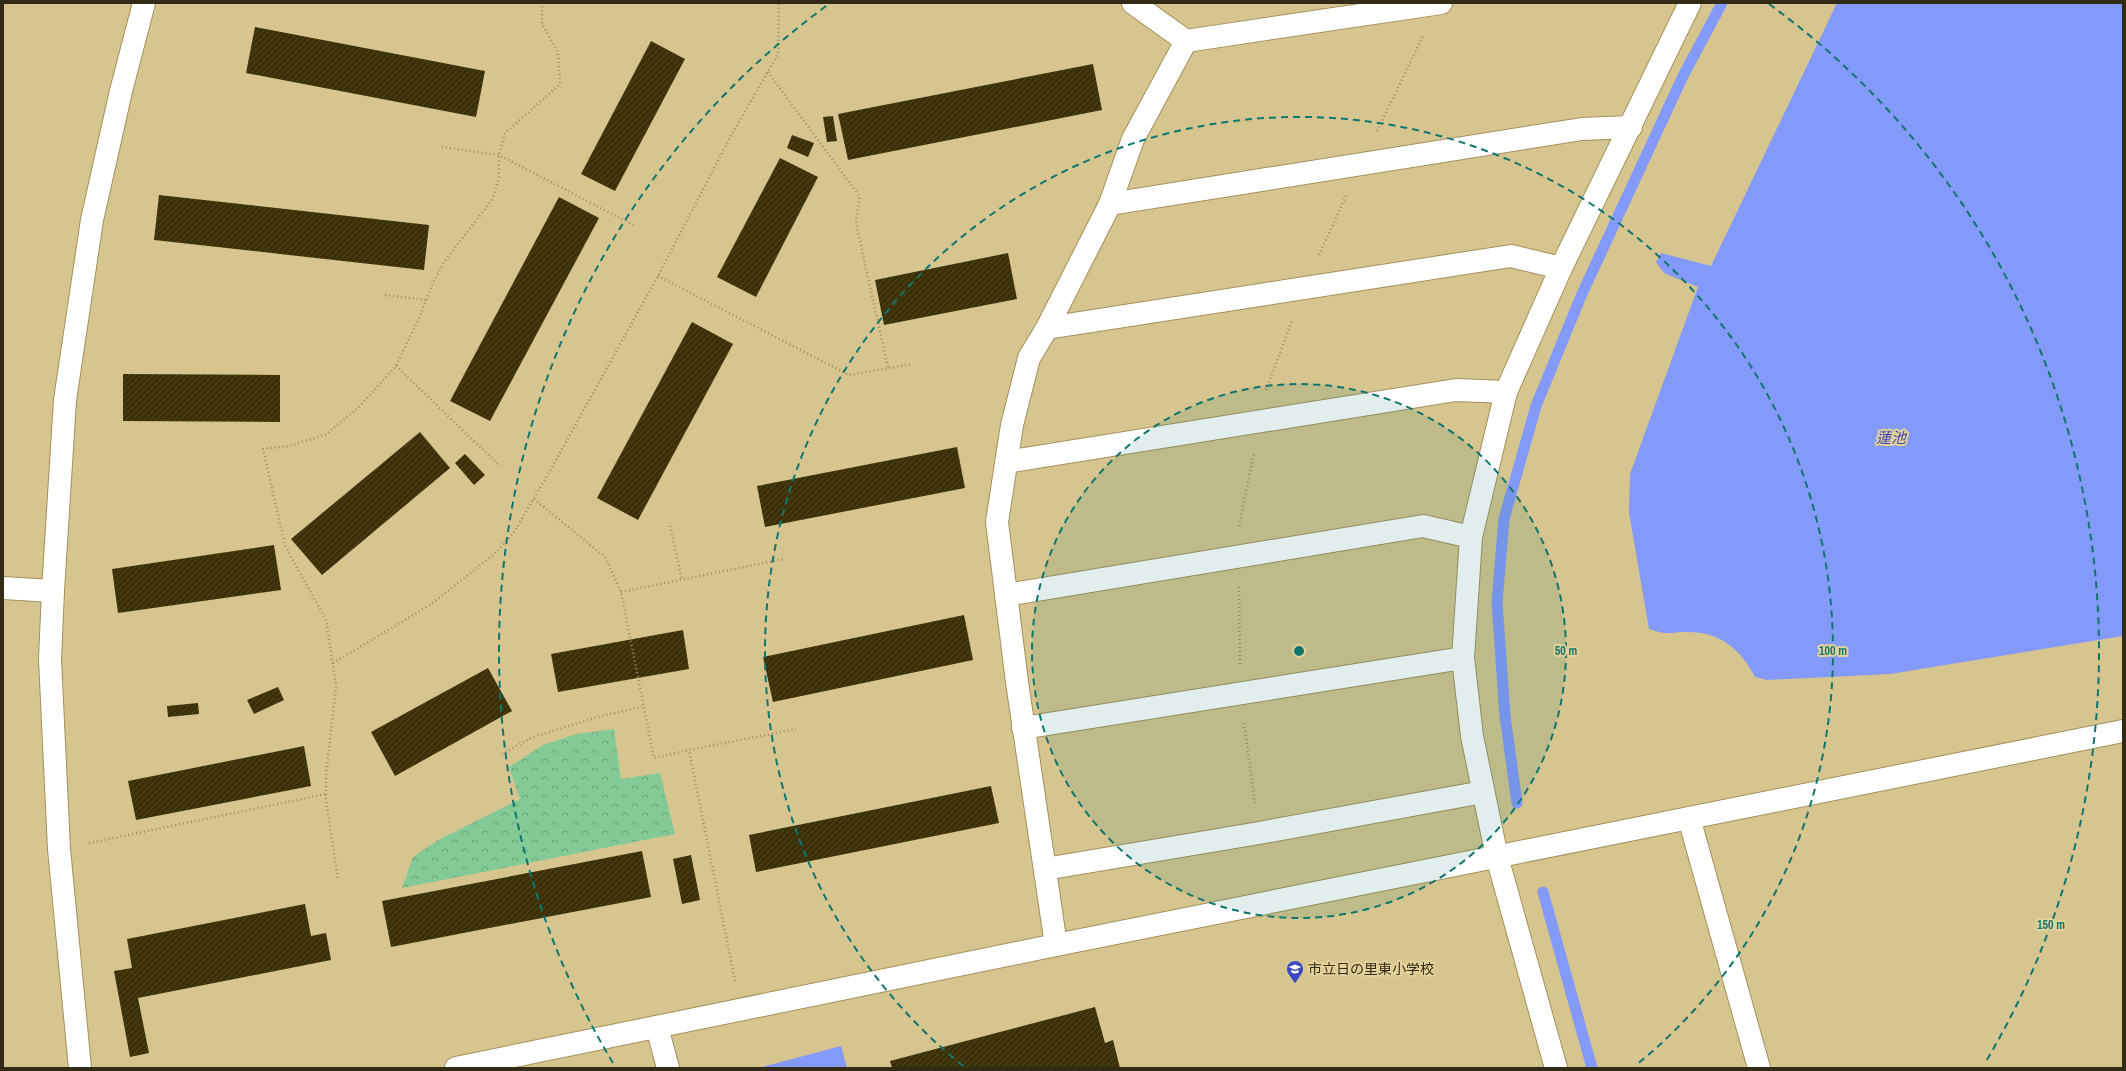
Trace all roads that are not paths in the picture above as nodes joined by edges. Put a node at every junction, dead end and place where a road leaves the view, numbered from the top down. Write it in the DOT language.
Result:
graph roads {
  1 [pos="144,3"];
  2 [pos="1133,3"];
  3 [pos="1440,3"];
  4 [pos="1690,3"];
  5 [pos="1186,41"];
  6 [pos="1631,127"];
  7 [pos="1110,204"];
  8 [pos="1561,268"];
  9 [pos="1047,328"];
  10 [pos="1506,392"];
  11 [pos="1006,462"];
  12 [pos="1471,537"];
  13 [pos="3,588"];
  14 [pos="53,591"];
  15 [pos="1006,595"];
  16 [pos="1463,658"];
  17 [pos="1023,728"];
  18 [pos="2123,731"];
  19 [pos="1482,792"];
  20 [pos="1689,818"];
  21 [pos="1498,857"];
  22 [pos="1045,869"];
  23 [pos="1056,945"];
  24 [pos="657,1027"];
  25 [pos="80,1068"];
  26 [pos="456,1068"];
  27 [pos="668,1068"];
  28 [pos="1556,1068"];
  29 [pos="1759,1068"];
  1 -- 14 [label="street"];
  2 -- 5 [label="street"];
  3 -- 5 [label="street"];
  4 -- 6 [label="street"];
  5 -- 7 [label="street"];
  6 -- 7 [label="street"];
  6 -- 8 [label="street"];
  7 -- 9 [label="street"];
  8 -- 9 [label="street"];
  8 -- 10 [label="street"];
  9 -- 11 [label="street"];
  10 -- 11 [label="street"];
  10 -- 12 [label="street"];
  11 -- 15 [label="street"];
  12 -- 15 [label="street"];
  12 -- 16 [label="street"];
  13 -- 14 [label="street"];
  14 -- 25 [label="street"];
  15 -- 17 [label="street"];
  16 -- 17 [label="street"];
  16 -- 19 [label="street"];
  17 -- 22 [label="street"];
  18 -- 20 [label="street"];
  19 -- 21 [label="street"];
  19 -- 22 [label="street"];
  20 -- 21 [label="street"];
  20 -- 29 [label="street"];
  21 -- 23 [label="street"];
  21 -- 28 [label="street"];
  22 -- 23 [label="street"];
  23 -- 24 [label="street"];
  24 -- 26 [label="street"];
  24 -- 27 [label="street"];
}
